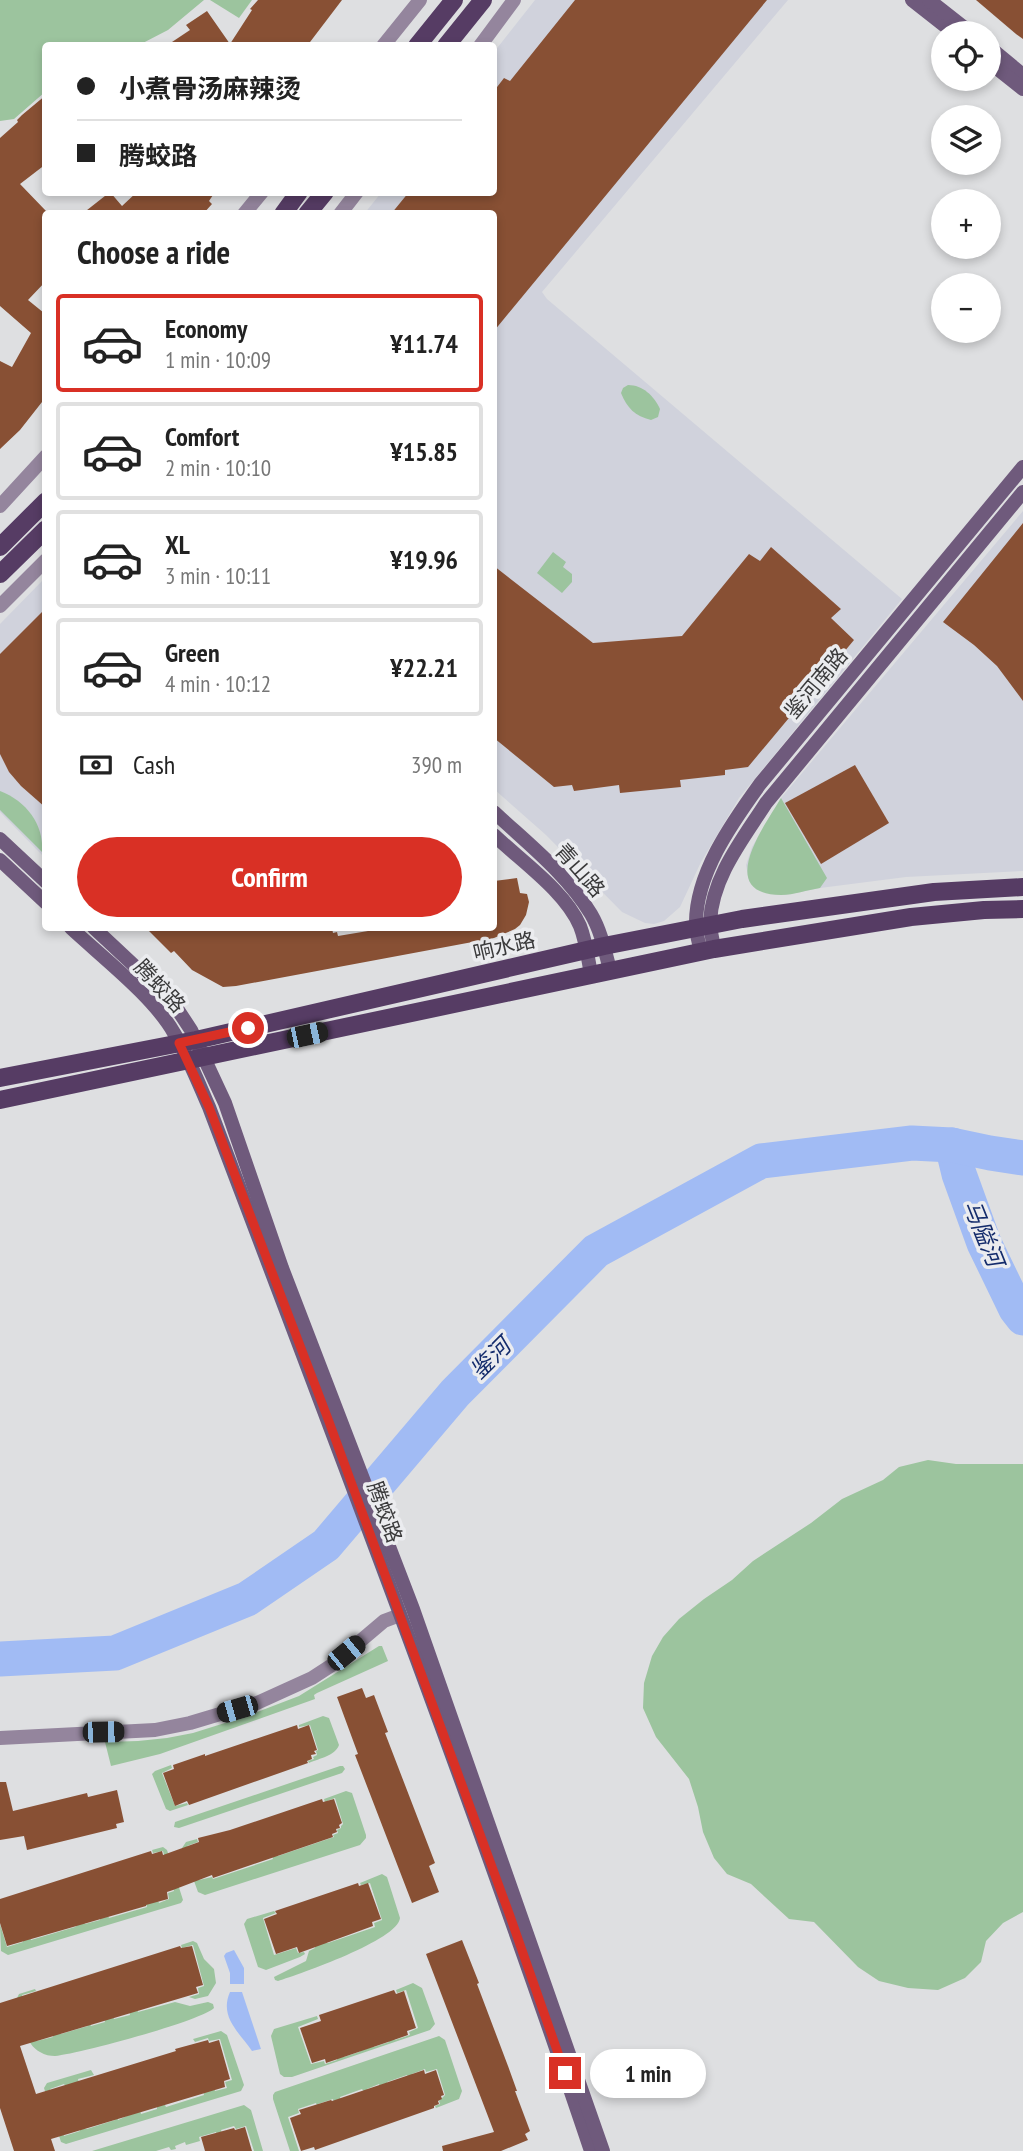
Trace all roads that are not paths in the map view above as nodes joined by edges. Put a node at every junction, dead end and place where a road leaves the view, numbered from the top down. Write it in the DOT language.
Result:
graph roads {
  1 [pos="420,0"];
  2 [pos="454,0"];
  3 [pos="483,0"];
  4 [pos="514,0"];
  5 [pos="912,0"];
  6 [pos="929,0"];
  7 [pos="939,21"];
  8 [pos="956,21"];
  9 [pos="386,42"];
  10 [pos="420,42"];
  11 [pos="449,42"];
  12 [pos="483,42"];
  13 [pos="1001,57"];
  14 [pos="1001,71"];
  15 [pos="1023,75"];
  16 [pos="1023,89"];
  17 [pos="259,196"];
  18 [pos="322,196"];
  19 [pos="354,196"];
  20 [pos="247,210"];
  21 [pos="310,210"];
  22 [pos="343,210"];
  23 [pos="42,460"];
  24 [pos="1023,467"];
  25 [pos="1023,492"];
  26 [pos="42,505"];
  27 [pos="0,506"];
  28 [pos="42,533"];
  29 [pos="0,547"];
  30 [pos="42,564"];
  31 [pos="0,574"];
  32 [pos="0,606"];
  33 [pos="497,815"];
  34 [pos="497,838"];
  35 [pos="0,839"];
  36 [pos="0,860"];
  37 [pos="42,878"];
  38 [pos="1023,887"];
  39 [pos="42,899"];
  40 [pos="1023,909"];
  41 [pos="703,926"];
  42 [pos="74,931"];
  43 [pos="97,931"];
  44 [pos="595,948"];
  45 [pos="708,951"];
  46 [pos="610,970"];
  47 [pos="591,974"];
  48 [pos="187,1041"];
  49 [pos="196,1059"];
  50 [pos="0,1078"];
  51 [pos="0,1100"];
  52 [pos="393,1576"];
  53 [pos="400,1615"];
  54 [pos="0,1738"];
  55 [pos="592,2151"];
  56 [pos="603,2151"];
  1 -- 9 [label="street"];
  2 -- 10 [label="main road"];
  3 -- 11 [label="main road"];
  4 -- 12 [label="street"];
  5 -- 7 [label="main road"];
  6 -- 8 [label="main road"];
  13 -- 15 [label="main road"];
  14 -- 16 [label="main road"];
  17 -- 20 [label="street"];
  18 -- 21 [label="main road"];
  19 -- 22 [label="street"];
  23 -- 27 [label="street"];
  24 -- 41 [label="main road, 鉴河南路"];
  25 -- 41 [label="main road, 鉴河南路"];
  26 -- 29 [label="main road"];
  28 -- 31 [label="main road"];
  30 -- 32 [label="street"];
  33 -- 44 [label="main road, 青山路"];
  34 -- 44 [label="main road, 青山路"];
  35 -- 37 [label="main road"];
  36 -- 39 [label="main road"];
  38 -- 41 [label="main road, 响水路"];
  40 -- 45 [label="main road"];
  41 -- 44 [label="main road, 响水路"];
  41 -- 45 [label="main road, 鉴河南路"];
  42 -- 48 [label="main road, 腾蛟路"];
  43 -- 48 [label="main road, 腾蛟路"];
  44 -- 46 [label="main road, 青山路"];
  44 -- 47 [label="main road, 青山路"];
  44 -- 48 [label="main road, 响水路"];
  45 -- 46 [label="main road"];
  46 -- 47 [label="main road"];
  47 -- 49 [label="main road"];
  48 -- 49 [label="main road, 腾蛟路"];
  48 -- 50 [label="main road, 响水路"];
  49 -- 51 [label="main road"];
  49 -- 52 [label="main road, 腾蛟路"];
  52 -- 53 [label="main road, 腾蛟路"];
  52 -- 56 [label="main road, 腾蛟路"];
  53 -- 54 [label="street"];
  53 -- 55 [label="main road, 腾蛟路"];
}
